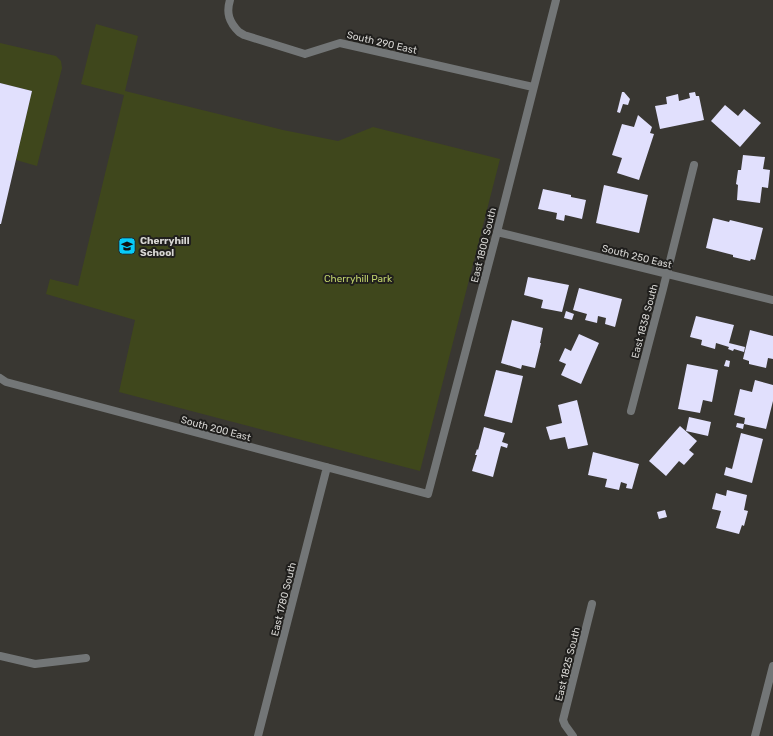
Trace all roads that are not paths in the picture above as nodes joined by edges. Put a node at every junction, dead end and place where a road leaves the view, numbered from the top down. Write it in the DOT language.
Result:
graph roads {
  1 [pos="230,0"];
  2 [pos="556,0"];
  3 [pos="533,87"];
  4 [pos="694,165"];
  5 [pos="497,232"];
  6 [pos="667,273"];
  7 [pos="773,300"];
  8 [pos="0,378"];
  9 [pos="631,411"];
  10 [pos="327,467"];
  11 [pos="428,494"];
  12 [pos="592,604"];
  13 [pos="0,656"];
  14 [pos="86,658"];
  15 [pos="773,666"];
  16 [pos="258,736"];
  17 [pos="573,736"];
  18 [pos="755,736"];
  1 -- 3 [label="street, South 290 East"];
  2 -- 3 [label="street, East 1800 South"];
  3 -- 5 [label="street, East 1800 South"];
  4 -- 6 [label="street, East 1838 South"];
  5 -- 6 [label="street, South 250 East"];
  5 -- 11 [label="street, East 1800 South"];
  6 -- 7 [label="street, South 250 East"];
  6 -- 9 [label="street, East 1838 South"];
  8 -- 10 [label="street, South 200 East"];
  10 -- 11 [label="street, South 200 East"];
  10 -- 16 [label="street, East 1780 South"];
  12 -- 17 [label="street, East 1825 South"];
  13 -- 14 [label="street"];
  15 -- 18 [label="street"];
}
